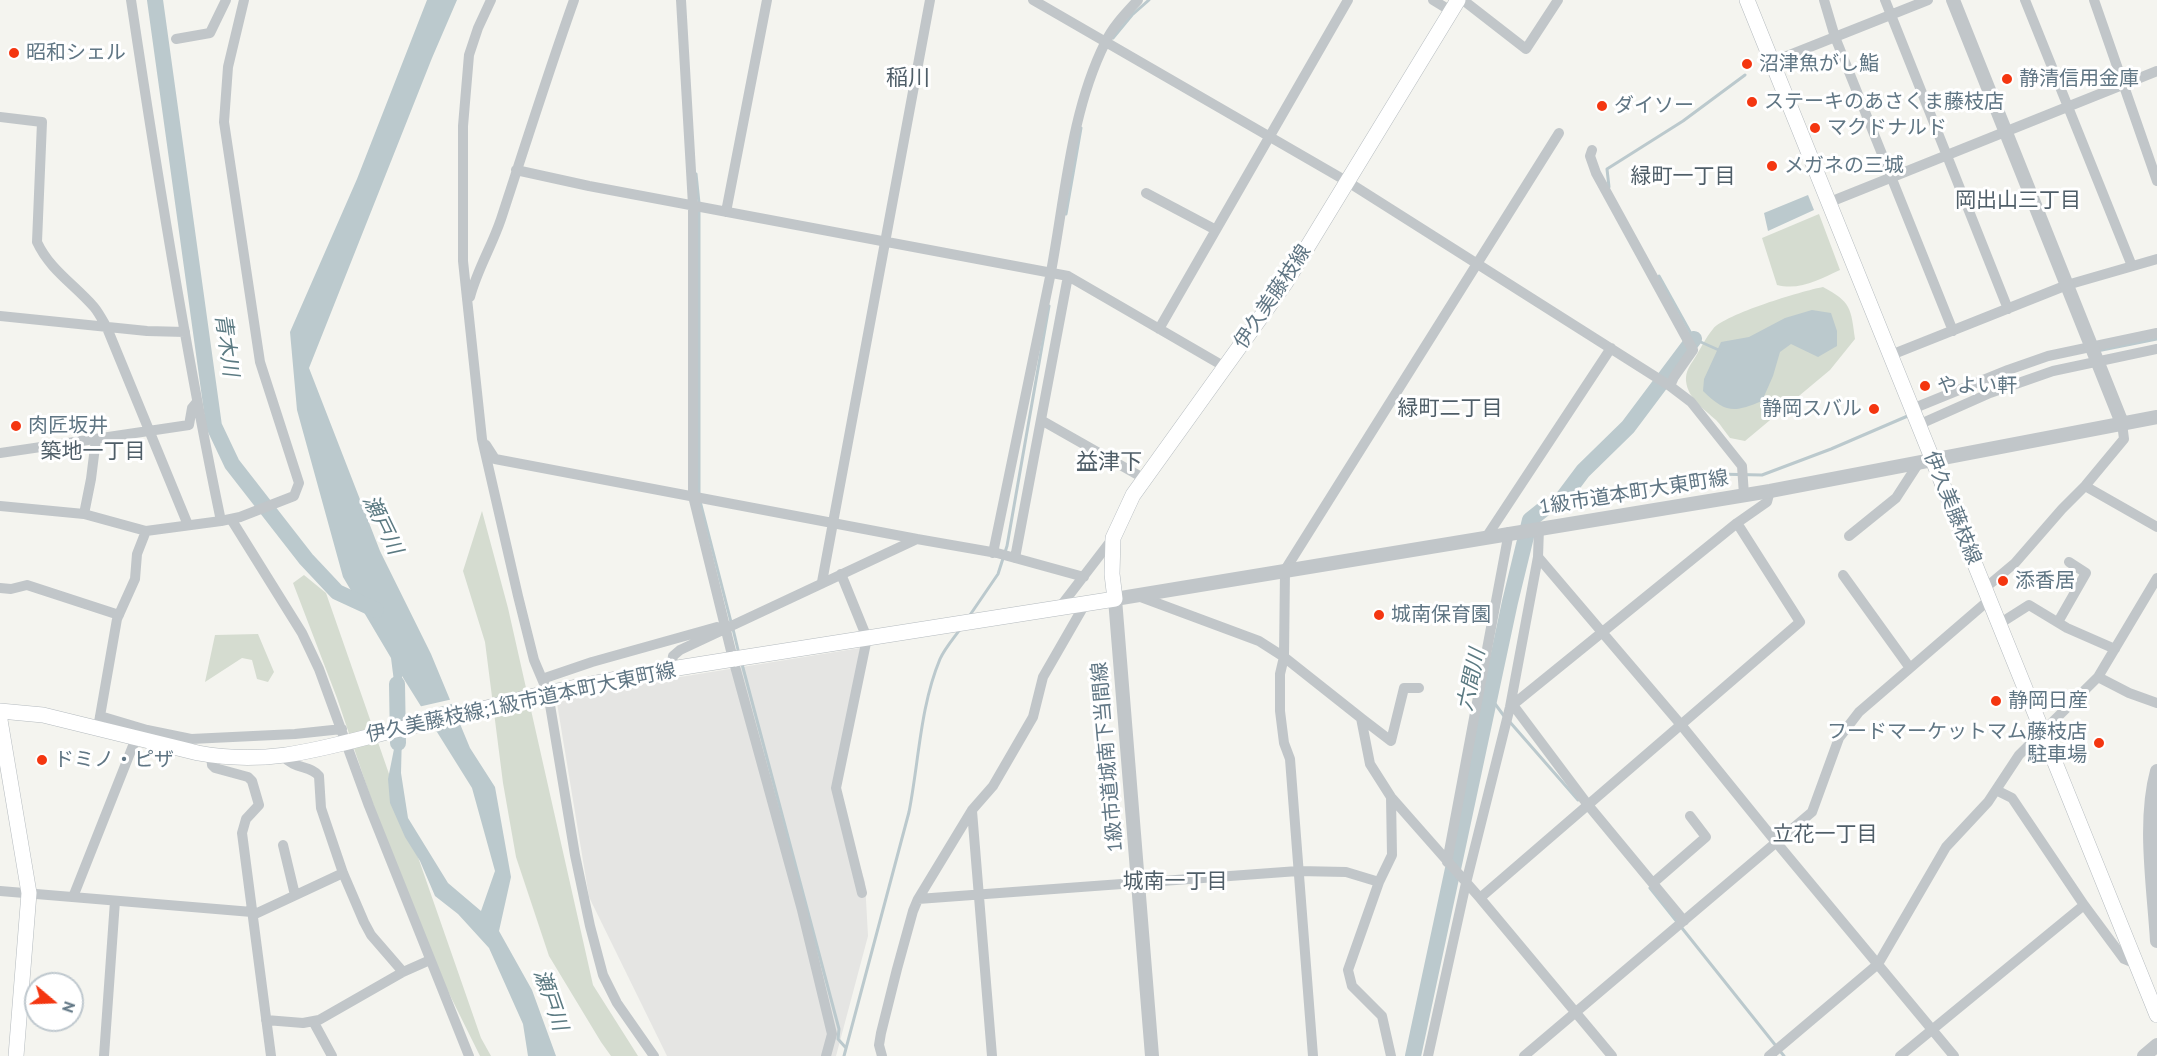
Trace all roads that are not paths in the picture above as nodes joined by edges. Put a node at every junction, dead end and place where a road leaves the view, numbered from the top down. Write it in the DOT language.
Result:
graph roads {
  1 [pos="130,0"];
  2 [pos="226,0"];
  3 [pos="244,0"];
  4 [pos="491,0"];
  5 [pos="574,0"];
  6 [pos="681,0"];
  7 [pos="768,0"];
  8 [pos="930,0"];
  9 [pos="1033,0"];
  10 [pos="1138,0"];
  11 [pos="1348,0"];
  12 [pos="1433,0"];
  13 [pos="1463,0"];
  14 [pos="1558,0"];
  15 [pos="1747,0"];
  16 [pos="1824,0"];
  17 [pos="1885,0"];
  18 [pos="1928,0"];
  19 [pos="1953,0"];
  20 [pos="2025,0"];
  21 [pos="2094,0"];
  22 [pos="1455,5"];
  23 [pos="1890,15"];
  24 [pos="1835,37"];
  25 [pos="176,39"];
  26 [pos="1106,42"];
  27 [pos="1772,62"];
  28 [pos="2157,72"];
  29 [pos="2124,85"];
  30 [pos="2068,107"];
  31 [pos="0,117"];
  32 [pos="2007,132"];
  33 [pos="1558,133"];
  34 [pos="1269,136"];
  35 [pos="1592,150"];
  36 [pos="1947,156"];
  37 [pos="516,170"];
  38 [pos="1890,178"];
  39 [pos="2157,181"];
  40 [pos="1348,182"];
  41 [pos="1146,193"];
  42 [pos="1830,202"];
  43 [pos="693,205"];
  44 [pos="726,212"];
  45 [pos="1216,230"];
  46 [pos="885,242"];
  47 [pos="2157,259"];
  48 [pos="1477,263"];
  49 [pos="2132,266"];
  50 [pos="1051,273"];
  51 [pos="1068,276"];
  52 [pos="2067,285"];
  53 [pos="469,303"];
  54 [pos="2008,309"];
  55 [pos="0,316"];
  56 [pos="107,328"];
  57 [pos="1159,329"];
  58 [pos="1953,331"];
  59 [pos="185,332"];
  60 [pos="2157,333"];
  61 [pos="2092,347"];
  62 [pos="1611,348"];
  63 [pos="2157,349"];
  64 [pos="1891,356"];
  65 [pos="2097,361"];
  66 [pos="1225,367"];
  67 [pos="1670,386"];
  68 [pos="197,402"];
  69 [pos="1915,417"];
  70 [pos="2157,417"];
  71 [pos="1041,420"];
  72 [pos="2122,423"];
  73 [pos="150,431"];
  74 [pos="96,439"];
  75 [pos="482,440"];
  76 [pos="0,453"];
  77 [pos="1926,460"];
  78 [pos="1145,479"];
  79 [pos="2085,486"];
  80 [pos="1770,491"];
  81 [pos="1744,495"];
  82 [pos="693,496"];
  83 [pos="0,506"];
  84 [pos="84,514"];
  85 [pos="226,520"];
  86 [pos="833,522"];
  87 [pos="1737,523"];
  88 [pos="188,525"];
  89 [pos="2157,527"];
  90 [pos="1539,528"];
  91 [pos="146,531"];
  92 [pos="1509,532"];
  93 [pos="1487,536"];
  94 [pos="1849,536"];
  95 [pos="1113,538"];
  96 [pos="917,539"];
  97 [pos="995,553"];
  98 [pos="1538,557"];
  99 [pos="1015,558"];
  100 [pos="2069,562"];
  101 [pos="1285,570"];
  102 [pos="841,574"];
  103 [pos="1843,574"];
  104 [pos="1084,577"];
  105 [pos="2157,578"];
  106 [pos="822,582"];
  107 [pos="0,588"];
  108 [pos="1987,594"];
  109 [pos="1135,595"];
  110 [pos="1115,599"];
  111 [pos="1085,604"];
  112 [pos="1060,607"];
  113 [pos="119,615"];
  114 [pos="2058,622"];
  115 [pos="1999,624"];
  116 [pos="727,627"];
  117 [pos="1601,632"];
  118 [pos="867,638"];
  119 [pos="2115,649"];
  120 [pos="1284,657"];
  121 [pos="733,659"];
  122 [pos="1910,668"];
  123 [pos="671,669"];
  124 [pos="2098,677"];
  125 [pos="545,686"];
  126 [pos="1419,688"];
  127 [pos="2157,704"];
  128 [pos="1512,706"];
  129 [pos="0,711"];
  130 [pos="1360,718"];
  131 [pos="0,720"];
  132 [pos="99,723"];
  133 [pos="1682,726"];
  134 [pos="2042,732"];
  135 [pos="136,738"];
  136 [pos="346,738"];
  137 [pos="211,755"];
  138 [pos="283,756"];
  139 [pos="2157,771"];
  140 [pos="1996,790"];
  141 [pos="1391,797"];
  142 [pos="1588,805"];
  143 [pos="972,810"];
  144 [pos="1690,816"];
  145 [pos="1776,842"];
  146 [pos="283,845"];
  147 [pos="1447,862"];
  148 [pos="1298,871"];
  149 [pos="343,873"];
  150 [pos="1379,882"];
  151 [pos="1466,883"];
  152 [pos="1653,883"];
  153 [pos="1138,884"];
  154 [pos="0,891"];
  155 [pos="29,893"];
  156 [pos="862,893"];
  157 [pos="296,895"];
  158 [pos="978,895"];
  159 [pos="73,897"];
  160 [pos="918,898"];
  161 [pos="1480,898"];
  162 [pos="115,902"];
  163 [pos="2084,904"];
  164 [pos="252,913"];
  165 [pos="1683,921"];
  166 [pos="2157,941"];
  167 [pos="430,960"];
  168 [pos="1878,964"];
  169 [pos="2136,964"];
  170 [pos="403,972"];
  171 [pos="2155,1003"];
  172 [pos="1576,1012"];
  173 [pos="266,1020"];
  174 [pos="313,1022"];
  175 [pos="1932,1029"];
  176 [pos="2157,1046"];
  177 [pos="16,1056"];
  178 [pos="104,1056"];
  179 [pos="271,1056"];
  180 [pos="332,1056"];
  181 [pos="469,1056"];
  182 [pos="654,1056"];
  183 [pos="826,1056"];
  184 [pos="882,1056"];
  185 [pos="992,1056"];
  186 [pos="1152,1056"];
  187 [pos="1313,1056"];
  188 [pos="1391,1056"];
  189 [pos="1428,1056"];
  190 [pos="1524,1056"];
  191 [pos="1612,1056"];
  192 [pos="1769,1056"];
  193 [pos="1900,1056"];
  194 [pos="1954,1056"];
  195 [pos="2144,1056"];
  1 -- 59 [label="street"];
  2 -- 25 [label="street"];
  3 -- 85 [label="street"];
  4 -- 53 [label="street"];
  5 -- 37 [label="street"];
  6 -- 43 [label="street"];
  7 -- 44 [label="street"];
  8 -- 46 [label="street"];
  9 -- 26 [label="street"];
  10 -- 26 [label="street"];
  11 -- 34 [label="street"];
  12 -- 22 [label="street"];
  13 -- 14 [label="street"];
  15 -- 27 [label="main road, 伊久美藤枝線"];
  16 -- 24 [label="street"];
  17 -- 23 [label="street"];
  18 -- 23 [label="street"];
  19 -- 32 [label="street"];
  20 -- 30 [label="street"];
  21 -- 29 [label="street"];
  22 -- 40 [label="main road, 伊久美藤枝線"];
  23 -- 24 [label="street"];
  23 -- 36 [label="street"];
  24 -- 27 [label="street"];
  24 -- 38 [label="street"];
  26 -- 34 [label="street"];
  26 -- 50 [label="street"];
  27 -- 42 [label="main road, 伊久美藤枝線"];
  28 -- 29 [label="street"];
  29 -- 30 [label="street"];
  29 -- 39 [label="street"];
  30 -- 32 [label="street"];
  30 -- 49 [label="street"];
  31 -- 56 [label="street"];
  32 -- 36 [label="street"];
  32 -- 52 [label="street"];
  33 -- 48 [label="street"];
  34 -- 40 [label="street"];
  34 -- 45 [label="street"];
  35 -- 67 [label="street"];
  36 -- 38 [label="street"];
  36 -- 54 [label="street"];
  37 -- 43 [label="street"];
  37 -- 53 [label="street"];
  38 -- 42 [label="street"];
  38 -- 58 [label="street"];
  40 -- 48 [label="street"];
  40 -- 66 [label="main road, 伊久美藤枝線"];
  41 -- 45 [label="street"];
  42 -- 64 [label="main road, 伊久美藤枝線"];
  43 -- 44 [label="street"];
  43 -- 82 [label="street"];
  44 -- 46 [label="street"];
  45 -- 57 [label="street"];
  46 -- 50 [label="street"];
  46 -- 86 [label="street"];
  47 -- 49 [label="street"];
  48 -- 62 [label="street"];
  48 -- 101 [label="street"];
  49 -- 52 [label="street"];
  50 -- 51 [label="street"];
  50 -- 97 [label="street"];
  51 -- 57 [label="street"];
  51 -- 71 [label="street"];
  52 -- 54 [label="street"];
  52 -- 61 [label="street"];
  53 -- 75 [label="street"];
  54 -- 58 [label="street"];
  55 -- 56 [label="street"];
  56 -- 59 [label="street"];
  56 -- 73 [label="street"];
  57 -- 66 [label="street"];
  58 -- 64 [label="street"];
  59 -- 68 [label="street"];
  60 -- 61 [label="street"];
  61 -- 65 [label="street"];
  61 -- 69 [label="street"];
  62 -- 67 [label="street"];
  62 -- 93 [label="street"];
  63 -- 65 [label="street"];
  64 -- 69 [label="main road, 伊久美藤枝線"];
  65 -- 69 [label="street"];
  65 -- 72 [label="street"];
  66 -- 78 [label="main road, 伊久美藤枝線"];
  67 -- 81 [label="street"];
  68 -- 73 [label="street"];
  68 -- 85 [label="street"];
  69 -- 77 [label="main road, 伊久美藤枝線"];
  70 -- 72 [label="street, 1級市道本町大東町線"];
  71 -- 78 [label="street"];
  71 -- 99 [label="street"];
  72 -- 77 [label="street, 1級市道本町大東町線"];
  72 -- 79 [label="street"];
  73 -- 74 [label="street"];
  73 -- 88 [label="street"];
  74 -- 76 [label="street"];
  74 -- 84 [label="street"];
  75 -- 82 [label="street"];
  75 -- 125 [label="street"];
  77 -- 80 [label="street, 1級市道本町大東町線"];
  77 -- 94 [label="street"];
  77 -- 108 [label="main road, 伊久美藤枝線"];
  78 -- 95 [label="main road, 伊久美藤枝線"];
  79 -- 89 [label="street"];
  79 -- 108 [label="street"];
  80 -- 81 [label="street, 1級市道本町大東町線"];
  80 -- 87 [label="street"];
  81 -- 90 [label="street, 1級市道本町大東町線"];
  82 -- 86 [label="street"];
  82 -- 116 [label="street"];
  83 -- 84 [label="street"];
  84 -- 91 [label="street"];
  85 -- 88 [label="street"];
  85 -- 136 [label="street"];
  86 -- 96 [label="street"];
  86 -- 106 [label="street"];
  87 -- 117 [label="street"];
  87 -- 133 [label="street"];
  88 -- 91 [label="street"];
  90 -- 92 [label="street, 1級市道本町大東町線"];
  90 -- 98 [label="street"];
  91 -- 113 [label="street"];
  92 -- 93 [label="street, 1級市道本町大東町線"];
  92 -- 147 [label="street"];
  93 -- 101 [label="street, 1級市道本町大東町線"];
  95 -- 104 [label="street"];
  95 -- 110 [label="main road, 伊久美藤枝線"];
  96 -- 97 [label="street"];
  96 -- 102 [label="street"];
  97 -- 99 [label="street"];
  98 -- 117 [label="street"];
  98 -- 128 [label="street"];
  99 -- 104 [label="street"];
  100 -- 114 [label="street"];
  101 -- 109 [label="street, 1級市道本町大東町線"];
  101 -- 120 [label="street"];
  102 -- 106 [label="street"];
  102 -- 118 [label="street"];
  103 -- 122 [label="street"];
  104 -- 112 [label="street"];
  105 -- 119 [label="street"];
  106 -- 116 [label="street"];
  107 -- 113 [label="street"];
  108 -- 115 [label="main road, 伊久美藤枝線"];
  108 -- 122 [label="street"];
  109 -- 110 [label="street, 1級市道本町大東町線"];
  109 -- 120 [label="street"];
  110 -- 111 [label="main road, 伊久美藤枝線;1級市道本町大東町線"];
  110 -- 153 [label="street, 1級市道城南下当間線"];
  111 -- 112 [label="main road, 伊久美藤枝線;1級市道本町大東町線"];
  111 -- 143 [label="street"];
  112 -- 118 [label="main road, 伊久美藤枝線;1級市道本町大東町線"];
  113 -- 132 [label="street"];
  114 -- 115 [label="street"];
  114 -- 119 [label="street"];
  115 -- 134 [label="main road, 伊久美藤枝線"];
  116 -- 121 [label="street"];
  116 -- 123 [label="street"];
  116 -- 125 [label="street"];
  117 -- 128 [label="street"];
  117 -- 133 [label="street"];
  118 -- 121 [label="main road, 伊久美藤枝線;1級市道本町大東町線"];
  118 -- 156 [label="street"];
  119 -- 124 [label="street"];
  120 -- 130 [label="street"];
  120 -- 148 [label="street"];
  121 -- 123 [label="main road, 伊久美藤枝線;1級市道本町大東町線, bridge"];
  121 -- 183 [label="street"];
  122 -- 145 [label="street"];
  123 -- 125 [label="main road, 伊久美藤枝線;1級市道本町大東町線, bridge"];
  124 -- 127 [label="street"];
  124 -- 134 [label="street"];
  125 -- 136 [label="main road, 伊久美藤枝線;1級市道本町大東町線"];
  125 -- 182 [label="street"];
  126 -- 130 [label="street"];
  128 -- 142 [label="street"];
  128 -- 151 [label="street"];
  129 -- 132 [label="main road, 伊久美藤枝線;1級市道本町大東町線"];
  130 -- 141 [label="street"];
  131 -- 155 [label="main road"];
  132 -- 135 [label="main road, 伊久美藤枝線;1級市道本町大東町線"];
  132 -- 136 [label="street"];
  133 -- 142 [label="street"];
  133 -- 145 [label="street"];
  134 -- 140 [label="street"];
  134 -- 169 [label="main road, 伊久美藤枝線"];
  135 -- 137 [label="main road, 伊久美藤枝線;1級市道本町大東町線"];
  135 -- 159 [label="street"];
  136 -- 138 [label="main road, 伊久美藤枝線;1級市道本町大東町線"];
  136 -- 167 [label="street"];
  137 -- 138 [label="main road, 伊久美藤枝線;1級市道本町大東町線"];
  137 -- 164 [label="street"];
  138 -- 149 [label="street"];
  139 -- 166 [label="street"];
  140 -- 163 [label="street"];
  140 -- 168 [label="street"];
  141 -- 147 [label="street"];
  141 -- 150 [label="street"];
  142 -- 152 [label="street"];
  142 -- 161 [label="street"];
  143 -- 158 [label="street"];
  143 -- 160 [label="street"];
  144 -- 152 [label="street"];
  145 -- 165 [label="street"];
  145 -- 168 [label="street"];
  146 -- 157 [label="street"];
  147 -- 151 [label="street"];
  148 -- 150 [label="street"];
  148 -- 153 [label="street"];
  148 -- 187 [label="street"];
  149 -- 157 [label="street"];
  149 -- 170 [label="street"];
  150 -- 188 [label="street"];
  151 -- 161 [label="street"];
  151 -- 189 [label="street"];
  152 -- 165 [label="street"];
  153 -- 158 [label="street"];
  153 -- 186 [label="street, 1級市道城南下当間線"];
  154 -- 155 [label="street"];
  155 -- 159 [label="street"];
  155 -- 177 [label="main road"];
  157 -- 164 [label="street"];
  158 -- 160 [label="street"];
  158 -- 185 [label="street"];
  159 -- 162 [label="street"];
  160 -- 184 [label="street"];
  161 -- 172 [label="street"];
  162 -- 164 [label="street"];
  162 -- 178 [label="street"];
  163 -- 169 [label="street"];
  163 -- 175 [label="street"];
  164 -- 173 [label="street"];
  165 -- 172 [label="street"];
  167 -- 170 [label="street"];
  167 -- 181 [label="street"];
  168 -- 175 [label="street"];
  168 -- 192 [label="street"];
  169 -- 171 [label="main road, 伊久美藤枝線"];
  170 -- 174 [label="street"];
  172 -- 190 [label="street"];
  172 -- 191 [label="street"];
  173 -- 174 [label="street"];
  173 -- 179 [label="street"];
  174 -- 180 [label="street"];
  175 -- 193 [label="street"];
  175 -- 194 [label="street"];
  176 -- 195 [label="street"];
}
